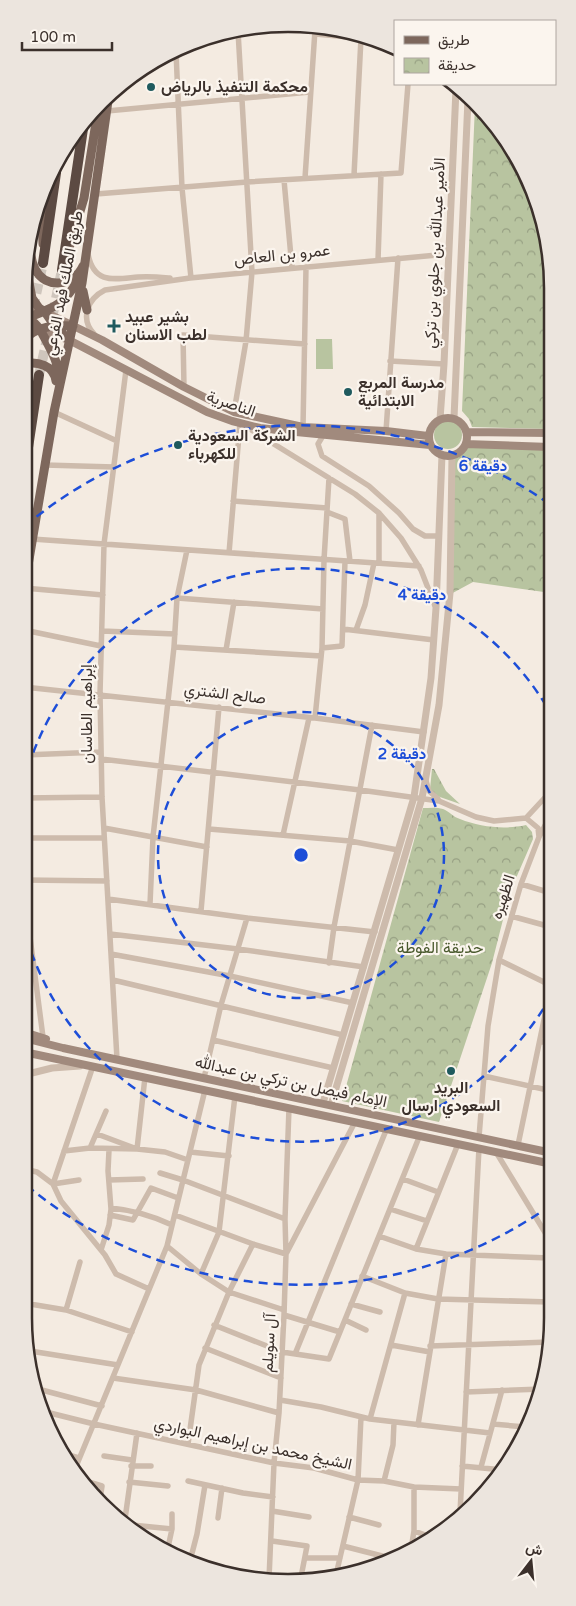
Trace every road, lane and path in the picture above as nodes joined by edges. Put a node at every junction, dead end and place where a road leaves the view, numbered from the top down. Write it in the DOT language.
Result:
graph roads {
  1 [pos="315,34"];
  2 [pos="238,37"];
  3 [pos="361,43"];
  4 [pos="176,58"];
  5 [pos="408,85"];
  6 [pos="310,92"];
  7 [pos="456,96"];
  8 [pos="241,99"];
  9 [pos="179,104"];
  10 [pos="468,106"];
  11 [pos="104,111"];
  12 [pos="102,113"];
  13 [pos="101,114"];
  14 [pos="82,137"];
  15 [pos="381,174"];
  16 [pos="354,175"];
  17 [pos="305,178"];
  18 [pos="284,180"];
  19 [pos="247,182"];
  20 [pos="54,185"];
  21 [pos="182,188"];
  22 [pos="96,194"];
  23 [pos="42,218"];
  24 [pos="87,250"];
  25 [pos="448,254"];
  26 [pos="398,258"];
  27 [pos="378,260"];
  28 [pos="43,263"];
  29 [pos="34,266"];
  30 [pos="306,267"];
  31 [pos="292,268"];
  32 [pos="62,270"];
  33 [pos="84,270"];
  34 [pos="252,272"];
  35 [pos="190,278"];
  36 [pos="82,283"];
  37 [pos="32,298"];
  38 [pos="32,309"];
  39 [pos="87,310"];
  40 [pos="45,312"];
  41 [pos="32,317"];
  42 [pos="32,324"];
  43 [pos="54,325"];
  44 [pos="73,326"];
  45 [pos="40,329"];
  46 [pos="32,334"];
  47 [pos="69,340"];
  48 [pos="102,340"];
  49 [pos="246,341"];
  50 [pos="305,344"];
  51 [pos="390,361"];
  52 [pos="32,362"];
  53 [pos="444,364"];
  54 [pos="126,370"];
  55 [pos="40,375"];
  56 [pos="184,387"];
  57 [pos="56,405"];
  58 [pos="234,412"];
  59 [pos="454,418"];
  60 [pos="440,419"];
  61 [pos="240,423"];
  62 [pos="32,424"];
  63 [pos="303,427"];
  64 [pos="386,431"];
  65 [pos="467,432"];
  66 [pos="544,433"];
  67 [pos="324,434"];
  68 [pos="428,436"];
  69 [pos="117,441"];
  70 [pos="466,444"];
  71 [pos="430,445"];
  72 [pos="544,447"];
  73 [pos="442,455"];
  74 [pos="452,456"];
  75 [pos="45,465"];
  76 [pos="114,467"];
  77 [pos="329,478"];
  78 [pos="233,501"];
  79 [pos="327,510"];
  80 [pos="379,513"];
  81 [pos="439,536"];
  82 [pos="32,538"];
  83 [pos="104,544"];
  84 [pos="187,550"];
  85 [pos="229,553"];
  86 [pos="324,560"];
  87 [pos="348,561"];
  88 [pos="377,563"];
  89 [pos="419,566"];
  90 [pos="32,590"];
  91 [pos="103,595"];
  92 [pos="178,598"];
  93 [pos="234,602"];
  94 [pos="436,608"];
  95 [pos="323,609"];
  96 [pos="342,629"];
  97 [pos="356,630"];
  98 [pos="102,631"];
  99 [pos="32,632"];
  100 [pos="175,634"];
  101 [pos="434,640"];
  102 [pos="101,646"];
  103 [pos="174,647"];
  104 [pos="322,648"];
  105 [pos="226,650"];
  106 [pos="321,656"];
  107 [pos="32,688"];
  108 [pos="100,694"];
  109 [pos="168,702"];
  110 [pos="219,708"];
  111 [pos="312,718"];
  112 [pos="372,725"];
  113 [pos="424,732"];
  114 [pos="101,752"];
  115 [pos="32,755"];
  116 [pos="101,759"];
  117 [pos="160,767"];
  118 [pos="427,770"];
  119 [pos="214,774"];
  120 [pos="295,782"];
  121 [pos="360,790"];
  122 [pos="102,797"];
  123 [pos="414,797"];
  124 [pos="32,798"];
  125 [pos="422,798"];
  126 [pos="544,799"];
  127 [pos="447,804"];
  128 [pos="526,818"];
  129 [pos="544,827"];
  130 [pos="104,828"];
  131 [pos="209,829"];
  132 [pos="283,835"];
  133 [pos="153,837"];
  134 [pos="539,837"];
  135 [pos="32,838"];
  136 [pos="104,838"];
  137 [pos="350,841"];
  138 [pos="207,847"];
  139 [pos="398,850"];
  140 [pos="32,880"];
  141 [pos="107,881"];
  142 [pos="521,884"];
  143 [pos="544,891"];
  144 [pos="108,899"];
  145 [pos="150,904"];
  146 [pos="201,911"];
  147 [pos="511,916"];
  148 [pos="247,918"];
  149 [pos="544,925"];
  150 [pos="334,927"];
  151 [pos="375,932"];
  152 [pos="110,934"];
  153 [pos="238,949"];
  154 [pos="32,952"];
  155 [pos="112,954"];
  156 [pos="499,960"];
  157 [pos="329,963"];
  158 [pos="364,967"];
  159 [pos="362,975"];
  160 [pos="230,976"];
  161 [pos="369,978"];
  162 [pos="113,980"];
  163 [pos="544,983"];
  164 [pos="357,990"];
  165 [pos="364,994"];
  166 [pos="353,1002"];
  167 [pos="221,1005"];
  168 [pos="544,1022"];
  169 [pos="32,1034"];
  170 [pos="343,1035"];
  171 [pos="43,1037"];
  172 [pos="32,1040"];
  173 [pos="213,1040"];
  174 [pos="540,1042"];
  175 [pos="544,1043"];
  176 [pos="63,1048"];
  177 [pos="32,1054"];
  178 [pos="117,1059"];
  179 [pos="91,1065"];
  180 [pos="333,1068"];
  181 [pos="32,1073"];
  182 [pos="484,1076"];
  183 [pos="146,1077"];
  184 [pos="204,1078"];
  185 [pos="530,1086"];
  186 [pos="544,1089"];
  187 [pos="205,1090"];
  188 [pos="234,1096"];
  189 [pos="322,1103"];
  190 [pos="331,1105"];
  191 [pos="289,1108"];
  192 [pos="106,1111"];
  193 [pos="355,1122"];
  194 [pos="387,1128"];
  195 [pos="97,1134"];
  196 [pos="420,1135"];
  197 [pos="480,1137"];
  198 [pos="458,1144"];
  199 [pos="518,1145"];
  200 [pos="90,1148"];
  201 [pos="479,1148"];
  202 [pos="137,1149"];
  203 [pos="109,1150"];
  204 [pos="544,1150"];
  205 [pos="64,1151"];
  206 [pos="190,1152"];
  207 [pos="496,1152"];
  208 [pos="229,1156"];
  209 [pos="188,1160"];
  210 [pos="544,1162"];
  211 [pos="32,1171"];
  212 [pos="160,1173"];
  213 [pos="143,1179"];
  214 [pos="402,1179"];
  215 [pos="79,1180"];
  216 [pos="109,1180"];
  217 [pos="183,1180"];
  218 [pos="53,1184"];
  219 [pos="438,1192"];
  220 [pos="224,1196"];
  221 [pos="178,1198"];
  222 [pos="111,1208"];
  223 [pos="390,1209"];
  224 [pos="138,1213"];
  225 [pos="110,1215"];
  226 [pos="175,1215"];
  227 [pos="285,1219"];
  228 [pos="427,1221"];
  229 [pos="172,1225"];
  230 [pos="544,1227"];
  231 [pos="220,1232"];
  232 [pos="378,1236"];
  233 [pos="253,1244"];
  234 [pos="167,1246"];
  235 [pos="416,1249"];
  236 [pos="101,1250"];
  237 [pos="286,1254"];
  238 [pos="446,1254"];
  239 [pos="474,1254"];
  240 [pos="544,1258"];
  241 [pos="80,1262"];
  242 [pos="201,1274"];
  243 [pos="362,1276"];
  244 [pos="149,1289"];
  245 [pos="228,1292"];
  246 [pos="406,1293"];
  247 [pos="438,1299"];
  248 [pos="471,1300"];
  249 [pos="544,1302"];
  250 [pos="32,1304"];
  251 [pos="351,1304"];
  252 [pos="66,1310"];
  253 [pos="284,1312"];
  254 [pos="380,1312"];
  255 [pos="344,1320"];
  256 [pos="308,1323"];
  257 [pos="214,1325"];
  258 [pos="366,1330"];
  259 [pos="132,1332"];
  260 [pos="340,1332"];
  261 [pos="542,1342"];
  262 [pos="391,1345"];
  263 [pos="469,1345"];
  264 [pos="205,1348"];
  265 [pos="430,1349"];
  266 [pos="35,1352"];
  267 [pos="282,1352"];
  268 [pos="295,1354"];
  269 [pos="118,1365"];
  270 [pos="113,1378"];
  271 [pos="281,1378"];
  272 [pos="533,1389"];
  273 [pos="43,1390"];
  274 [pos="196,1390"];
  275 [pos="502,1390"];
  276 [pos="466,1392"];
  277 [pos="280,1400"];
  278 [pos="102,1406"];
  279 [pos="51,1413"];
  280 [pos="279,1413"];
  281 [pos="361,1417"];
  282 [pos="370,1419"];
  283 [pos="394,1422"];
  284 [pos="94,1424"];
  285 [pos="492,1424"];
  286 [pos="418,1425"];
  287 [pos="519,1426"];
  288 [pos="464,1428"];
  289 [pos="137,1433"];
  290 [pos="490,1433"];
  291 [pos="188,1444"];
  292 [pos="74,1456"];
  293 [pos="104,1456"];
  294 [pos="79,1458"];
  295 [pos="77,1462"];
  296 [pos="132,1463"];
  297 [pos="274,1463"];
  298 [pos="151,1466"];
  299 [pos="462,1466"];
  300 [pos="481,1467"];
  301 [pos="494,1469"];
  302 [pos="358,1480"];
  303 [pos="188,1481"];
  304 [pos="384,1481"];
  305 [pos="129,1482"];
  306 [pos="94,1484"];
  307 [pos="205,1485"];
  308 [pos="168,1486"];
  309 [pos="414,1486"];
  310 [pos="222,1488"];
  311 [pos="461,1489"];
  312 [pos="101,1492"];
  313 [pos="273,1497"];
  314 [pos="461,1506"];
  315 [pos="272,1511"];
  316 [pos="125,1514"];
  317 [pos="172,1514"];
  318 [pos="309,1517"];
  319 [pos="349,1517"];
  320 [pos="218,1518"];
  321 [pos="379,1525"];
  322 [pos="139,1526"];
  323 [pos="172,1529"];
  324 [pos="414,1531"];
  325 [pos="423,1534"];
  326 [pos="272,1541"];
  327 [pos="412,1541"];
  328 [pos="169,1544"];
  329 [pos="342,1546"];
  330 [pos="191,1555"];
  331 [pos="381,1556"];
  332 [pos="305,1558"];
  333 [pos="340,1558"];
  334 [pos="337,1569"];
  335 [pos="269,1573"];
  336 [pos="302,1573"];
  1 -- 6 [label="street"];
  2 -- 8 [label="street"];
  3 -- 16 [label="street"];
  4 -- 9 [label="street"];
  5 -- 15 [label="street"];
  6 -- 8 [label="street"];
  6 -- 17 [label="street"];
  7 -- 25 [label="street, الأمير عبدالله بن جلوي بن تركي"];
  8 -- 9 [label="street"];
  8 -- 19 [label="street"];
  9 -- 11 [label="street"];
  9 -- 21 [label="street"];
  10 -- 59 [label="street, الأمير عبدالله بن جلوي بن تركي"];
  12 -- 22 [label="main road, طريق الملك فهد الفرعي"];
  13 -- 32 [label="main road"];
  14 -- 32 [label="highway"];
  15 -- 16 [label="street"];
  15 -- 27 [label="street"];
  16 -- 17 [label="street"];
  17 -- 18 [label="street"];
  18 -- 19 [label="street"];
  18 -- 31 [label="street"];
  19 -- 21 [label="street"];
  19 -- 34 [label="street"];
  20 -- 28 [label="highway"];
  21 -- 22 [label="street"];
  21 -- 35 [label="street"];
  22 -- 24 [label="main road, طريق الملك فهد الفرعي"];
  23 -- 28 [label="main road"];
  24 -- 29 [label="main road"];
  24 -- 33 [label="main road, طريق الملك فهد الفرعي"];
  24 -- 35 [label="street"];
  25 -- 26 [label="street, عمرو بن العاص"];
  25 -- 53 [label="street, الأمير عبدالله بن جلوي بن تركي"];
  26 -- 27 [label="street, عمرو بن العاص"];
  26 -- 51 [label="street"];
  27 -- 30 [label="street, عمرو بن العاص"];
  30 -- 31 [label="street, عمرو بن العاص"];
  30 -- 50 [label="street"];
  31 -- 34 [label="street, عمرو بن العاص"];
  33 -- 36 [label="main road, طريق الملك فهد الفرعي"];
  33 -- 40 [label="main road"];
  34 -- 35 [label="street, عمرو بن العاص"];
  34 -- 49 [label="street"];
  35 -- 39 [label="street, عمرو بن العاص"];
  36 -- 39 [label="main road"];
  36 -- 44 [label="main road, طريق الملك فهد الفرعي"];
  37 -- 40 [label="main road"];
  38 -- 40 [label="main road"];
  39 -- 48 [label="street"];
  40 -- 41 [label="main road"];
  40 -- 43 [label="main road"];
  40 -- 44 [label="main road, الناصرية"];
  42 -- 45 [label="main road"];
  43 -- 44 [label="main road"];
  43 -- 45 [label="main road"];
  43 -- 47 [label="main road"];
  44 -- 47 [label="main road, طريق الملك فهد الفرعي"];
  44 -- 48 [label="main road, الناصرية"];
  45 -- 46 [label="main road"];
  45 -- 47 [label="main road, الناصرية"];
  45 -- 57 [label="main road"];
  47 -- 54 [label="main road, الناصرية"];
  47 -- 57 [label="main road, طريق الملك فهد الفرعي"];
  48 -- 56 [label="main road, الناصرية"];
  49 -- 50 [label="street"];
  49 -- 56 [label="street"];
  49 -- 58 [label="street"];
  50 -- 63 [label="street"];
  51 -- 53 [label="street"];
  51 -- 64 [label="street"];
  52 -- 57 [label="main road"];
  53 -- 60 [label="street, الأمير عبدالله بن جلوي بن تركي"];
  54 -- 61 [label="main road, الناصرية"];
  54 -- 69 [label="street, إبراهيم الطاسان"];
  55 -- 62 [label="highway"];
  56 -- 58 [label="main road, الناصرية"];
  57 -- 69 [label="street"];
  57 -- 75 [label="main road, طريق الملك فهد الفرعي"];
  58 -- 63 [label="main road, الناصرية"];
  59 -- 60 [label="main road"];
  59 -- 65 [label="main road"];
  60 -- 68 [label="main road"];
  61 -- 67 [label="main road, الناصرية"];
  61 -- 77 [label="street"];
  61 -- 78 [label="street"];
  63 -- 64 [label="main road, الناصرية"];
  64 -- 68 [label="main road, الناصرية"];
  65 -- 66 [label="main road"];
  65 -- 70 [label="main road"];
  67 -- 71 [label="main road, الناصرية"];
  67 -- 81 [label="street"];
  68 -- 71 [label="main road"];
  69 -- 76 [label="street, إبراهيم الطاسان"];
  70 -- 72 [label="main road"];
  70 -- 74 [label="main road"];
  71 -- 73 [label="main road"];
  73 -- 74 [label="main road"];
  73 -- 81 [label="street"];
  74 -- 118 [label="street"];
  75 -- 76 [label="street"];
  75 -- 82 [label="main road, طريق الملك فهد الفرعي"];
  76 -- 83 [label="street, إبراهيم الطاسان"];
  77 -- 79 [label="street"];
  77 -- 80 [label="street"];
  78 -- 79 [label="street"];
  78 -- 85 [label="street"];
  79 -- 86 [label="street"];
  79 -- 87 [label="street"];
  80 -- 88 [label="street"];
  80 -- 89 [label="street"];
  81 -- 94 [label="street"];
  82 -- 83 [label="street"];
  83 -- 84 [label="street"];
  83 -- 91 [label="street, إبراهيم الطاسان"];
  84 -- 85 [label="street"];
  84 -- 92 [label="street"];
  85 -- 86 [label="street"];
  86 -- 87 [label="street"];
  86 -- 95 [label="street"];
  87 -- 88 [label="street"];
  87 -- 96 [label="street"];
  88 -- 89 [label="street"];
  88 -- 97 [label="street"];
  89 -- 94 [label="street"];
  90 -- 91 [label="street"];
  91 -- 98 [label="street, إبراهيم الطاسان"];
  92 -- 93 [label="street"];
  92 -- 100 [label="street"];
  93 -- 95 [label="street"];
  93 -- 105 [label="street"];
  94 -- 101 [label="street"];
  95 -- 104 [label="street"];
  96 -- 97 [label="street"];
  96 -- 104 [label="street"];
  97 -- 101 [label="street"];
  98 -- 100 [label="street"];
  98 -- 102 [label="street, إبراهيم الطاسان"];
  99 -- 102 [label="street"];
  100 -- 103 [label="street"];
  101 -- 113 [label="street"];
  102 -- 108 [label="street, إبراهيم الطاسان"];
  103 -- 105 [label="street"];
  103 -- 109 [label="street"];
  104 -- 106 [label="street"];
  105 -- 106 [label="street"];
  106 -- 111 [label="street"];
  107 -- 108 [label="street, صالح الشتري"];
  108 -- 109 [label="street, صالح الشتري"];
  108 -- 114 [label="street, إبراهيم الطاسان"];
  109 -- 110 [label="street, صالح الشتري"];
  109 -- 117 [label="street"];
  110 -- 111 [label="street, صالح الشتري"];
  110 -- 119 [label="street"];
  111 -- 112 [label="street, صالح الشتري"];
  111 -- 120 [label="street"];
  112 -- 113 [label="street, صالح الشتري"];
  112 -- 121 [label="street"];
  113 -- 123 [label="street"];
  114 -- 115 [label="street"];
  114 -- 116 [label="street, إبراهيم الطاسان"];
  116 -- 117 [label="street"];
  116 -- 122 [label="street, إبراهيم الطاسان"];
  117 -- 119 [label="street"];
  117 -- 133 [label="street"];
  118 -- 125 [label="street"];
  118 -- 127 [label="street"];
  119 -- 120 [label="street"];
  119 -- 131 [label="street"];
  120 -- 121 [label="street"];
  120 -- 132 [label="street"];
  121 -- 123 [label="street"];
  121 -- 137 [label="street"];
  122 -- 124 [label="street"];
  122 -- 130 [label="street, إبراهيم الطاسان"];
  123 -- 125 [label="street"];
  123 -- 139 [label="street"];
  125 -- 127 [label="street"];
  125 -- 161 [label="street"];
  126 -- 128 [label="street"];
  127 -- 128 [label="street"];
  128 -- 134 [label="street"];
  129 -- 134 [label="street, الظهيره"];
  130 -- 133 [label="street"];
  130 -- 136 [label="street, إبراهيم الطاسان"];
  131 -- 132 [label="street"];
  131 -- 138 [label="street"];
  132 -- 137 [label="street"];
  133 -- 138 [label="street"];
  133 -- 145 [label="street"];
  134 -- 142 [label="street, الظهيره"];
  135 -- 136 [label="street"];
  136 -- 141 [label="street, إبراهيم الطاسان"];
  137 -- 139 [label="street"];
  137 -- 150 [label="street"];
  138 -- 146 [label="street"];
  139 -- 151 [label="street"];
  140 -- 141 [label="street"];
  141 -- 144 [label="street, إبراهيم الطاسان"];
  142 -- 143 [label="street"];
  142 -- 147 [label="street, الظهيره"];
  144 -- 145 [label="street"];
  144 -- 152 [label="street, إبراهيم الطاسان"];
  145 -- 146 [label="street"];
  146 -- 148 [label="street"];
  147 -- 149 [label="street"];
  147 -- 156 [label="street, الظهيره"];
  148 -- 150 [label="street"];
  148 -- 153 [label="street"];
  150 -- 151 [label="street"];
  150 -- 157 [label="street"];
  151 -- 158 [label="street"];
  152 -- 153 [label="street"];
  152 -- 155 [label="street, إبراهيم الطاسان"];
  153 -- 157 [label="street"];
  153 -- 160 [label="street"];
  154 -- 171 [label="street"];
  155 -- 160 [label="street"];
  155 -- 162 [label="street, إبراهيم الطاسان"];
  156 -- 163 [label="street"];
  156 -- 182 [label="street, الظهيره"];
  157 -- 158 [label="street"];
  158 -- 159 [label="street"];
  159 -- 161 [label="street"];
  159 -- 164 [label="street"];
  160 -- 166 [label="street"];
  160 -- 167 [label="street"];
  161 -- 165 [label="street"];
  162 -- 167 [label="street"];
  162 -- 178 [label="street, إبراهيم الطاسان"];
  164 -- 165 [label="street"];
  164 -- 166 [label="street"];
  165 -- 190 [label="street"];
  166 -- 170 [label="street"];
  167 -- 170 [label="street"];
  167 -- 173 [label="street"];
  168 -- 174 [label="street"];
  169 -- 171 [label="main road"];
  170 -- 180 [label="street"];
  171 -- 176 [label="main road"];
  172 -- 176 [label="main road, الإمام فيصل بن تركي بن عبدالله"];
  173 -- 180 [label="street"];
  173 -- 184 [label="street"];
  174 -- 175 [label="street"];
  174 -- 185 [label="street"];
  176 -- 178 [label="main road, الإمام فيصل بن تركي بن عبدالله"];
  177 -- 179 [label="main road, الإمام فيصل بن تركي بن عبدالله"];
  178 -- 184 [label="main road, الإمام فيصل بن تركي بن عبدالله"];
  179 -- 181 [label="street"];
  179 -- 183 [label="main road, الإمام فيصل بن تركي بن عبدالله"];
  179 -- 205 [label="street"];
  180 -- 189 [label="street"];
  182 -- 185 [label="street"];
  182 -- 197 [label="street, الظهيره"];
  183 -- 187 [label="main road, الإمام فيصل بن تركي بن عبدالله"];
  183 -- 202 [label="street"];
  184 -- 189 [label="main road, الإمام فيصل بن تركي بن عبدالله"];
  185 -- 186 [label="street"];
  185 -- 199 [label="street"];
  187 -- 188 [label="main road, الإمام فيصل بن تركي بن عبدالله"];
  187 -- 206 [label="street"];
  188 -- 191 [label="main road, الإمام فيصل بن تركي بن عبدالله"];
  188 -- 208 [label="street"];
  189 -- 190 [label="main road, الإمام فيصل بن تركي بن عبدالله"];
  190 -- 197 [label="main road, الإمام فيصل بن تركي بن عبدالله"];
  191 -- 193 [label="main road, الإمام فيصل بن تركي بن عبدالله"];
  191 -- 227 [label="street, آل سويلم"];
  192 -- 195 [label="street"];
  193 -- 194 [label="main road, الإمام فيصل بن تركي بن عبدالله"];
  193 -- 237 [label="street"];
  194 -- 196 [label="main road, الإمام فيصل بن تركي بن عبدالله"];
  194 -- 256 [label="street"];
  195 -- 200 [label="street"];
  195 -- 202 [label="street"];
  196 -- 198 [label="main road, الإمام فيصل بن تركي بن عبدالله"];
  196 -- 214 [label="street"];
  197 -- 199 [label="main road, الإمام فيصل بن تركي بن عبدالله"];
  198 -- 201 [label="main road, الإمام فيصل بن تركي بن عبدالله"];
  198 -- 219 [label="street"];
  199 -- 204 [label="main road, الإمام فيصل بن تركي بن عبدالله"];
  200 -- 203 [label="street"];
  200 -- 205 [label="street"];
  201 -- 207 [label="main road, الإمام فيصل بن تركي بن عبدالله"];
  201 -- 239 [label="street"];
  202 -- 203 [label="street"];
  202 -- 209 [label="street"];
  203 -- 216 [label="street"];
  205 -- 218 [label="street"];
  206 -- 208 [label="street"];
  206 -- 209 [label="street"];
  207 -- 210 [label="main road, الإمام فيصل بن تركي بن عبدالله"];
  207 -- 230 [label="street"];
  208 -- 220 [label="street"];
  209 -- 217 [label="street"];
  211 -- 218 [label="street"];
  212 -- 217 [label="street"];
  213 -- 216 [label="street"];
  214 -- 219 [label="street"];
  214 -- 223 [label="street"];
  215 -- 218 [label="street"];
  216 -- 222 [label="street"];
  217 -- 220 [label="street"];
  217 -- 221 [label="street"];
  218 -- 236 [label="street"];
  219 -- 228 [label="street"];
  220 -- 227 [label="street"];
  220 -- 231 [label="street"];
  221 -- 224 [label="street"];
  221 -- 226 [label="street"];
  222 -- 224 [label="street"];
  222 -- 225 [label="street"];
  223 -- 228 [label="street"];
  223 -- 232 [label="street"];
  224 -- 225 [label="street"];
  224 -- 229 [label="street"];
  225 -- 236 [label="street"];
  226 -- 229 [label="street"];
  226 -- 231 [label="street"];
  227 -- 237 [label="street, آل سويلم"];
  228 -- 235 [label="street"];
  229 -- 234 [label="street"];
  231 -- 233 [label="street"];
  231 -- 242 [label="street"];
  232 -- 235 [label="street"];
  232 -- 243 [label="street"];
  233 -- 237 [label="street"];
  233 -- 245 [label="street"];
  234 -- 242 [label="street"];
  234 -- 244 [label="street"];
  235 -- 238 [label="street"];
  236 -- 244 [label="street"];
  237 -- 253 [label="street, آل سويلم"];
  238 -- 239 [label="street"];
  238 -- 247 [label="street"];
  239 -- 240 [label="street"];
  239 -- 248 [label="street"];
  241 -- 252 [label="street"];
  242 -- 245 [label="street"];
  243 -- 246 [label="street"];
  243 -- 251 [label="street"];
  244 -- 259 [label="street"];
  245 -- 253 [label="street"];
  245 -- 257 [label="street"];
  246 -- 247 [label="street"];
  246 -- 262 [label="street"];
  247 -- 248 [label="street"];
  247 -- 265 [label="street"];
  248 -- 249 [label="street"];
  248 -- 263 [label="street"];
  250 -- 252 [label="street"];
  251 -- 254 [label="street"];
  251 -- 255 [label="street"];
  252 -- 259 [label="street"];
  253 -- 256 [label="street"];
  253 -- 267 [label="street, آل سويلم"];
  255 -- 258 [label="street"];
  255 -- 260 [label="street"];
  256 -- 260 [label="street"];
  256 -- 268 [label="street"];
  257 -- 264 [label="street"];
  257 -- 267 [label="street"];
  259 -- 269 [label="street"];
  260 -- 268 [label="street"];
  261 -- 263 [label="street"];
  262 -- 265 [label="street"];
  262 -- 282 [label="street"];
  263 -- 265 [label="street"];
  263 -- 276 [label="street"];
  264 -- 271 [label="street"];
  264 -- 274 [label="street"];
  265 -- 286 [label="street"];
  266 -- 269 [label="street"];
  267 -- 268 [label="street"];
  267 -- 271 [label="street, آل سويلم"];
  269 -- 270 [label="street"];
  270 -- 274 [label="street"];
  270 -- 278 [label="street"];
  271 -- 277 [label="street, آل سويلم"];
  272 -- 275 [label="street"];
  273 -- 278 [label="street"];
  274 -- 280 [label="street"];
  274 -- 291 [label="street"];
  275 -- 276 [label="street"];
  275 -- 285 [label="street"];
  276 -- 288 [label="street"];
  277 -- 280 [label="street, آل سويلم"];
  277 -- 281 [label="street"];
  278 -- 284 [label="street"];
  279 -- 284 [label="street, الشيخ محمد بن إبراهيم البواردي"];
  280 -- 297 [label="street, آل سويلم"];
  281 -- 282 [label="street"];
  281 -- 302 [label="street"];
  282 -- 283 [label="street"];
  283 -- 286 [label="street"];
  283 -- 304 [label="street"];
  284 -- 289 [label="street, الشيخ محمد بن إبراهيم البواردي"];
  284 -- 294 [label="street"];
  285 -- 287 [label="street"];
  285 -- 290 [label="street"];
  286 -- 288 [label="street"];
  288 -- 290 [label="street"];
  288 -- 299 [label="street"];
  289 -- 291 [label="street, الشيخ محمد بن إبراهيم البواردي"];
  289 -- 296 [label="street"];
  290 -- 300 [label="street"];
  291 -- 297 [label="street, الشيخ محمد بن إبراهيم البواردي"];
  292 -- 294 [label="street"];
  293 -- 296 [label="street"];
  294 -- 295 [label="street"];
  296 -- 298 [label="street"];
  296 -- 305 [label="street"];
  297 -- 302 [label="street, الشيخ محمد بن إبراهيم البواردي"];
  297 -- 313 [label="street, آل سويلم"];
  299 -- 300 [label="street"];
  299 -- 311 [label="street"];
  300 -- 301 [label="street"];
  302 -- 304 [label="street, الشيخ محمد بن إبراهيم البواردي"];
  302 -- 319 [label="street"];
  303 -- 307 [label="street"];
  304 -- 309 [label="street, الشيخ محمد بن إبراهيم البواردي"];
  305 -- 308 [label="street"];
  305 -- 316 [label="street"];
  306 -- 312 [label="street"];
  307 -- 310 [label="street"];
  307 -- 330 [label="street"];
  309 -- 311 [label="street, الشيخ محمد بن إبراهيم البواردي"];
  309 -- 324 [label="street"];
  310 -- 313 [label="street"];
  310 -- 320 [label="street"];
  311 -- 314 [label="street"];
  313 -- 315 [label="street, آل سويلم"];
  315 -- 318 [label="street"];
  315 -- 326 [label="street, آل سويلم"];
  317 -- 323 [label="street"];
  319 -- 321 [label="street"];
  319 -- 329 [label="street"];
  322 -- 323 [label="street"];
  323 -- 328 [label="street"];
  324 -- 325 [label="street"];
  324 -- 327 [label="street"];
  326 -- 332 [label="street"];
  326 -- 335 [label="street, آل سويلم"];
  329 -- 331 [label="street"];
  329 -- 333 [label="street"];
  332 -- 333 [label="street"];
  332 -- 336 [label="street"];
  333 -- 334 [label="street"];
}
